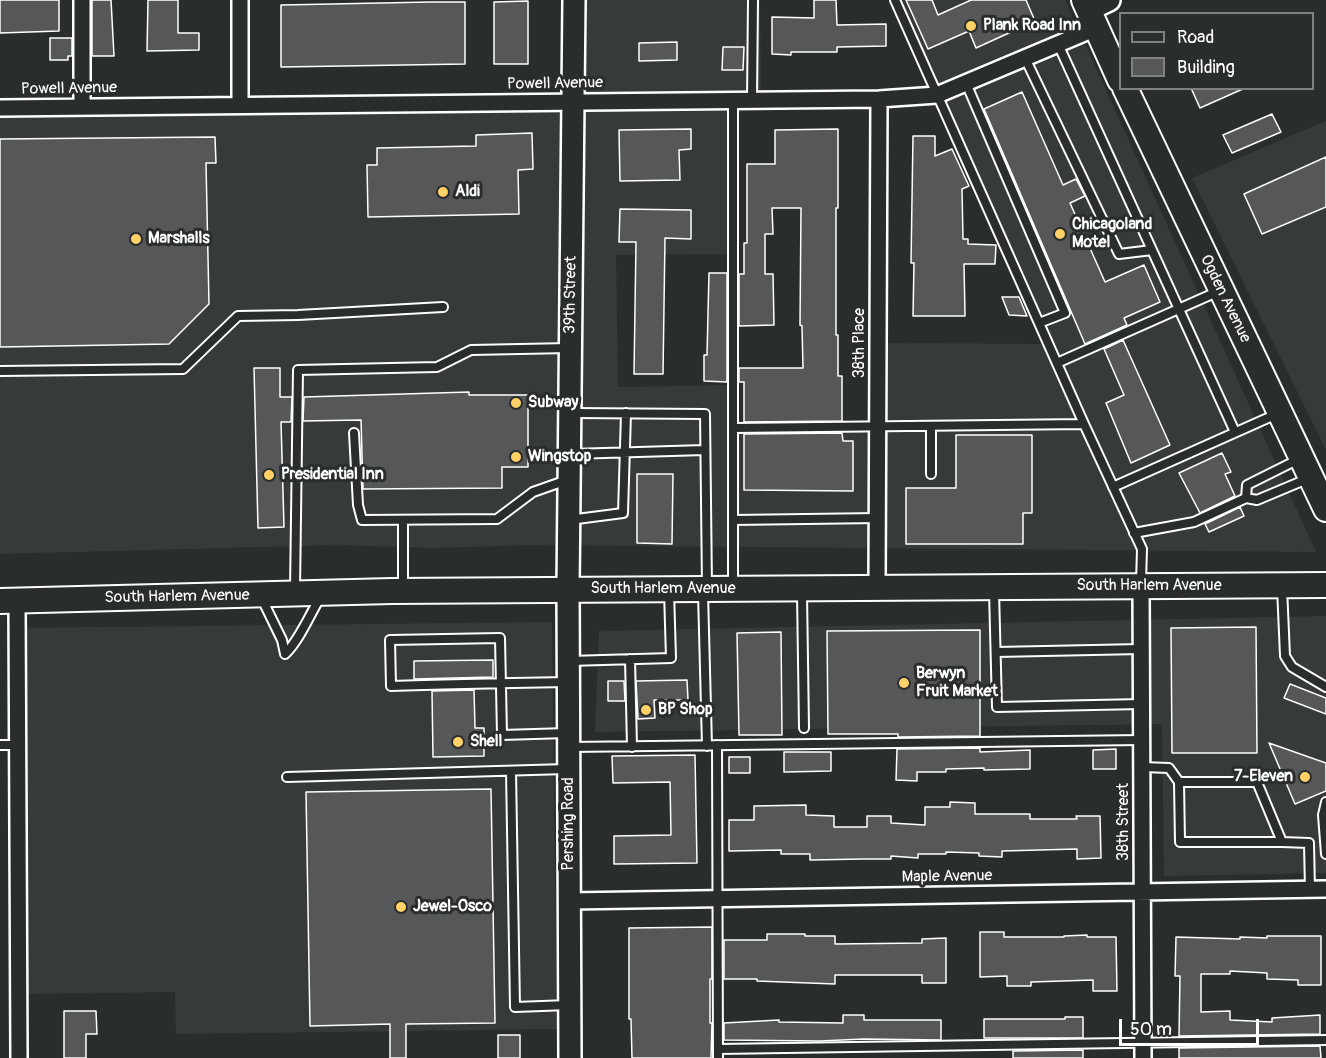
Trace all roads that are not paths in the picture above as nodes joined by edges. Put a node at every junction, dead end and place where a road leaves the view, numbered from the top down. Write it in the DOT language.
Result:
graph roads {
  1 [pos="82,0"];
  2 [pos="240,0"];
  3 [pos="574,0"];
  4 [pos="753,0"];
  5 [pos="895,0"];
  6 [pos="1094,9"];
  7 [pos="1058,44"];
  8 [pos="1025,58"];
  9 [pos="1119,77"];
  10 [pos="966,83"];
  11 [pos="1126,90"];
  12 [pos="937,95"];
  13 [pos="879,99"];
  14 [pos="733,100"];
  15 [pos="752,100"];
  16 [pos="574,102"];
  17 [pos="240,105"];
  18 [pos="82,107"];
  19 [pos="0,108"];
  20 [pos="1152,249"];
  21 [pos="1221,290"];
  22 [pos="443,307"];
  23 [pos="1179,309"];
  24 [pos="1039,323"];
  25 [pos="571,348"];
  26 [pos="1057,363"];
  27 [pos="0,371"];
  28 [pos="570,413"];
  29 [pos="626,413"];
  30 [pos="1280,413"];
  31 [pos="1084,424"];
  32 [pos="931,426"];
  33 [pos="878,427"];
  34 [pos="733,428"];
  35 [pos="1235,432"];
  36 [pos="354,433"];
  37 [pos="705,450"];
  38 [pos="625,453"];
  39 [pos="569,454"];
  40 [pos="1306,467"];
  41 [pos="931,474"];
  42 [pos="569,480"];
  43 [pos="1113,487"];
  44 [pos="1246,498"];
  45 [pos="1326,509"];
  46 [pos="878,518"];
  47 [pos="733,519"];
  48 [pos="403,520"];
  49 [pos="568,520"];
  50 [pos="1134,534"];
  51 [pos="1282,585"];
  52 [pos="1326,585"];
  53 [pos="1141,586"];
  54 [pos="994,587"];
  55 [pos="733,588"];
  56 [pos="802,588"];
  57 [pos="877,588"];
  58 [pos="568,589"];
  59 [pos="669,589"];
  60 [pos="705,589"];
  61 [pos="404,591"];
  62 [pos="323,593"];
  63 [pos="295,594"];
  64 [pos="260,595"];
  65 [pos="8,601"];
  66 [pos="1142,649"];
  67 [pos="996,652"];
  68 [pos="630,659"];
  69 [pos="568,672"];
  70 [pos="501,683"];
  71 [pos="1326,687"];
  72 [pos="1142,704"];
  73 [pos="804,728"];
  74 [pos="568,740"];
  75 [pos="1142,740"];
  76 [pos="0,745"];
  77 [pos="17,745"];
  78 [pos="707,746"];
  79 [pos="717,746"];
  80 [pos="632,747"];
  81 [pos="1142,767"];
  82 [pos="568,769"];
  83 [pos="511,771"];
  84 [pos="287,777"];
  85 [pos="1179,782"];
  86 [pos="1326,802"];
  87 [pos="1282,842"];
  88 [pos="1326,854"];
  89 [pos="1318,889"];
  90 [pos="1143,892"];
  91 [pos="718,899"];
  92 [pos="569,901"];
  93 [pos="570,1005"];
  94 [pos="1326,1040"];
  95 [pos="718,1049"];
  96 [pos="1143,1051"];
  97 [pos="19,1058"];
  98 [pos="570,1058"];
  99 [pos="718,1058"];
  1 -- 18 [label="street"];
  2 -- 17 [label="street"];
  3 -- 16 [label="main road, 39th Street"];
  4 -- 15 [label="lane"];
  5 -- 12 [label="lane"];
  6 -- 7 [label="street, Powell Avenue"];
  6 -- 9 [label="main road"];
  7 -- 8 [label="street, Powell Avenue"];
  7 -- 20 [label="lane"];
  8 -- 10 [label="street, Powell Avenue"];
  8 -- 20 [label="lane"];
  10 -- 12 [label="street, Powell Avenue"];
  10 -- 24 [label="lane"];
  11 -- 21 [label="main road, Ogden Avenue"];
  12 -- 13 [label="street, Powell Avenue"];
  12 -- 24 [label="lane"];
  13 -- 15 [label="street, Powell Avenue"];
  13 -- 33 [label="street, 38th Place"];
  14 -- 15 [label="street, Powell Avenue"];
  14 -- 16 [label="street, Powell Avenue"];
  14 -- 34 [label="lane"];
  16 -- 17 [label="street, Powell Avenue"];
  16 -- 25 [label="main road, 39th Street"];
  17 -- 18 [label="street, Powell Avenue"];
  18 -- 19 [label="street, Powell Avenue"];
  20 -- 23 [label="lane"];
  21 -- 23 [label="lane"];
  21 -- 30 [label="main road, Ogden Avenue"];
  22 -- 27 [label="lane"];
  23 -- 26 [label="lane"];
  23 -- 35 [label="lane"];
  24 -- 26 [label="lane"];
  25 -- 28 [label="main road, 39th Street"];
  25 -- 63 [label="lane"];
  26 -- 31 [label="lane"];
  28 -- 29 [label="lane"];
  28 -- 39 [label="main road, 39th Street"];
  29 -- 37 [label="lane"];
  29 -- 38 [label="lane"];
  30 -- 35 [label="lane"];
  30 -- 40 [label="main road, Ogden Avenue"];
  31 -- 32 [label="lane"];
  31 -- 43 [label="lane"];
  32 -- 33 [label="lane"];
  32 -- 41 [label="lane"];
  33 -- 34 [label="lane"];
  33 -- 46 [label="street, 38th Place"];
  34 -- 47 [label="lane"];
  35 -- 43 [label="lane"];
  36 -- 48 [label="lane"];
  37 -- 38 [label="lane"];
  37 -- 60 [label="lane"];
  38 -- 39 [label="lane"];
  38 -- 49 [label="lane"];
  39 -- 42 [label="main road, 39th Street"];
  40 -- 44 [label="lane"];
  40 -- 44 [label="lane"];
  40 -- 45 [label="main road, Ogden Avenue"];
  42 -- 48 [label="lane"];
  42 -- 49 [label="main road, 39th Street"];
  43 -- 50 [label="lane"];
  44 -- 50 [label="lane"];
  46 -- 47 [label="lane"];
  46 -- 57 [label="street, 38th Place"];
  47 -- 55 [label="lane"];
  48 -- 61 [label="lane"];
  49 -- 58 [label="main road, 39th Street"];
  50 -- 53 [label="lane"];
  51 -- 52 [label="main road, South Harlem Avenue"];
  51 -- 53 [label="main road, South Harlem Avenue"];
  51 -- 71 [label="lane"];
  53 -- 54 [label="main road, South Harlem Avenue"];
  53 -- 66 [label="street, 38th Street"];
  54 -- 57 [label="main road, South Harlem Avenue"];
  54 -- 67 [label="lane"];
  55 -- 56 [label="main road, South Harlem Avenue"];
  55 -- 60 [label="main road, South Harlem Avenue"];
  56 -- 57 [label="main road, South Harlem Avenue"];
  56 -- 73 [label="lane"];
  58 -- 59 [label="main road, South Harlem Avenue"];
  58 -- 61 [label="main road, South Harlem Avenue"];
  58 -- 69 [label="main road, Pershing Road"];
  59 -- 60 [label="main road, South Harlem Avenue"];
  59 -- 68 [label="lane"];
  60 -- 78 [label="lane"];
  61 -- 62 [label="main road, South Harlem Avenue"];
  62 -- 63 [label="main road, South Harlem Avenue"];
  62 -- 64 [label="lane"];
  63 -- 64 [label="main road, South Harlem Avenue"];
  64 -- 65 [label="main road, South Harlem Avenue"];
  65 -- 77 [label="street"];
  66 -- 67 [label="lane"];
  66 -- 72 [label="street, 38th Street"];
  67 -- 72 [label="lane"];
  68 -- 69 [label="lane"];
  68 -- 80 [label="lane"];
  69 -- 70 [label="lane"];
  69 -- 74 [label="main road, Pershing Road"];
  70 -- 70 [label="lane"];
  70 -- 74 [label="lane"];
  72 -- 75 [label="street, 38th Street"];
  74 -- 80 [label="lane"];
  74 -- 82 [label="main road, Pershing Road"];
  75 -- 79 [label="lane"];
  75 -- 81 [label="street, 38th Street"];
  76 -- 77 [label="lane"];
  77 -- 97 [label="street"];
  78 -- 79 [label="lane"];
  78 -- 80 [label="lane"];
  79 -- 91 [label="lane"];
  81 -- 85 [label="lane"];
  81 -- 90 [label="street, 38th Street"];
  82 -- 83 [label="lane"];
  82 -- 92 [label="main road, Pershing Road"];
  83 -- 84 [label="lane"];
  83 -- 93 [label="lane"];
  85 -- 87 [label="lane"];
  85 -- 87 [label="lane"];
  86 -- 88 [label="lane"];
  87 -- 89 [label="lane"];
  89 -- 90 [label="street, Maple Avenue"];
  90 -- 91 [label="street, Maple Avenue"];
  90 -- 96 [label="street, 38th Street"];
  91 -- 92 [label="street, Maple Avenue"];
  91 -- 95 [label="lane"];
  92 -- 93 [label="main road, Pershing Road"];
  93 -- 98 [label="main road, Pershing Road"];
  94 -- 96 [label="lane"];
  95 -- 96 [label="lane"];
  95 -- 99 [label="lane"];
}
